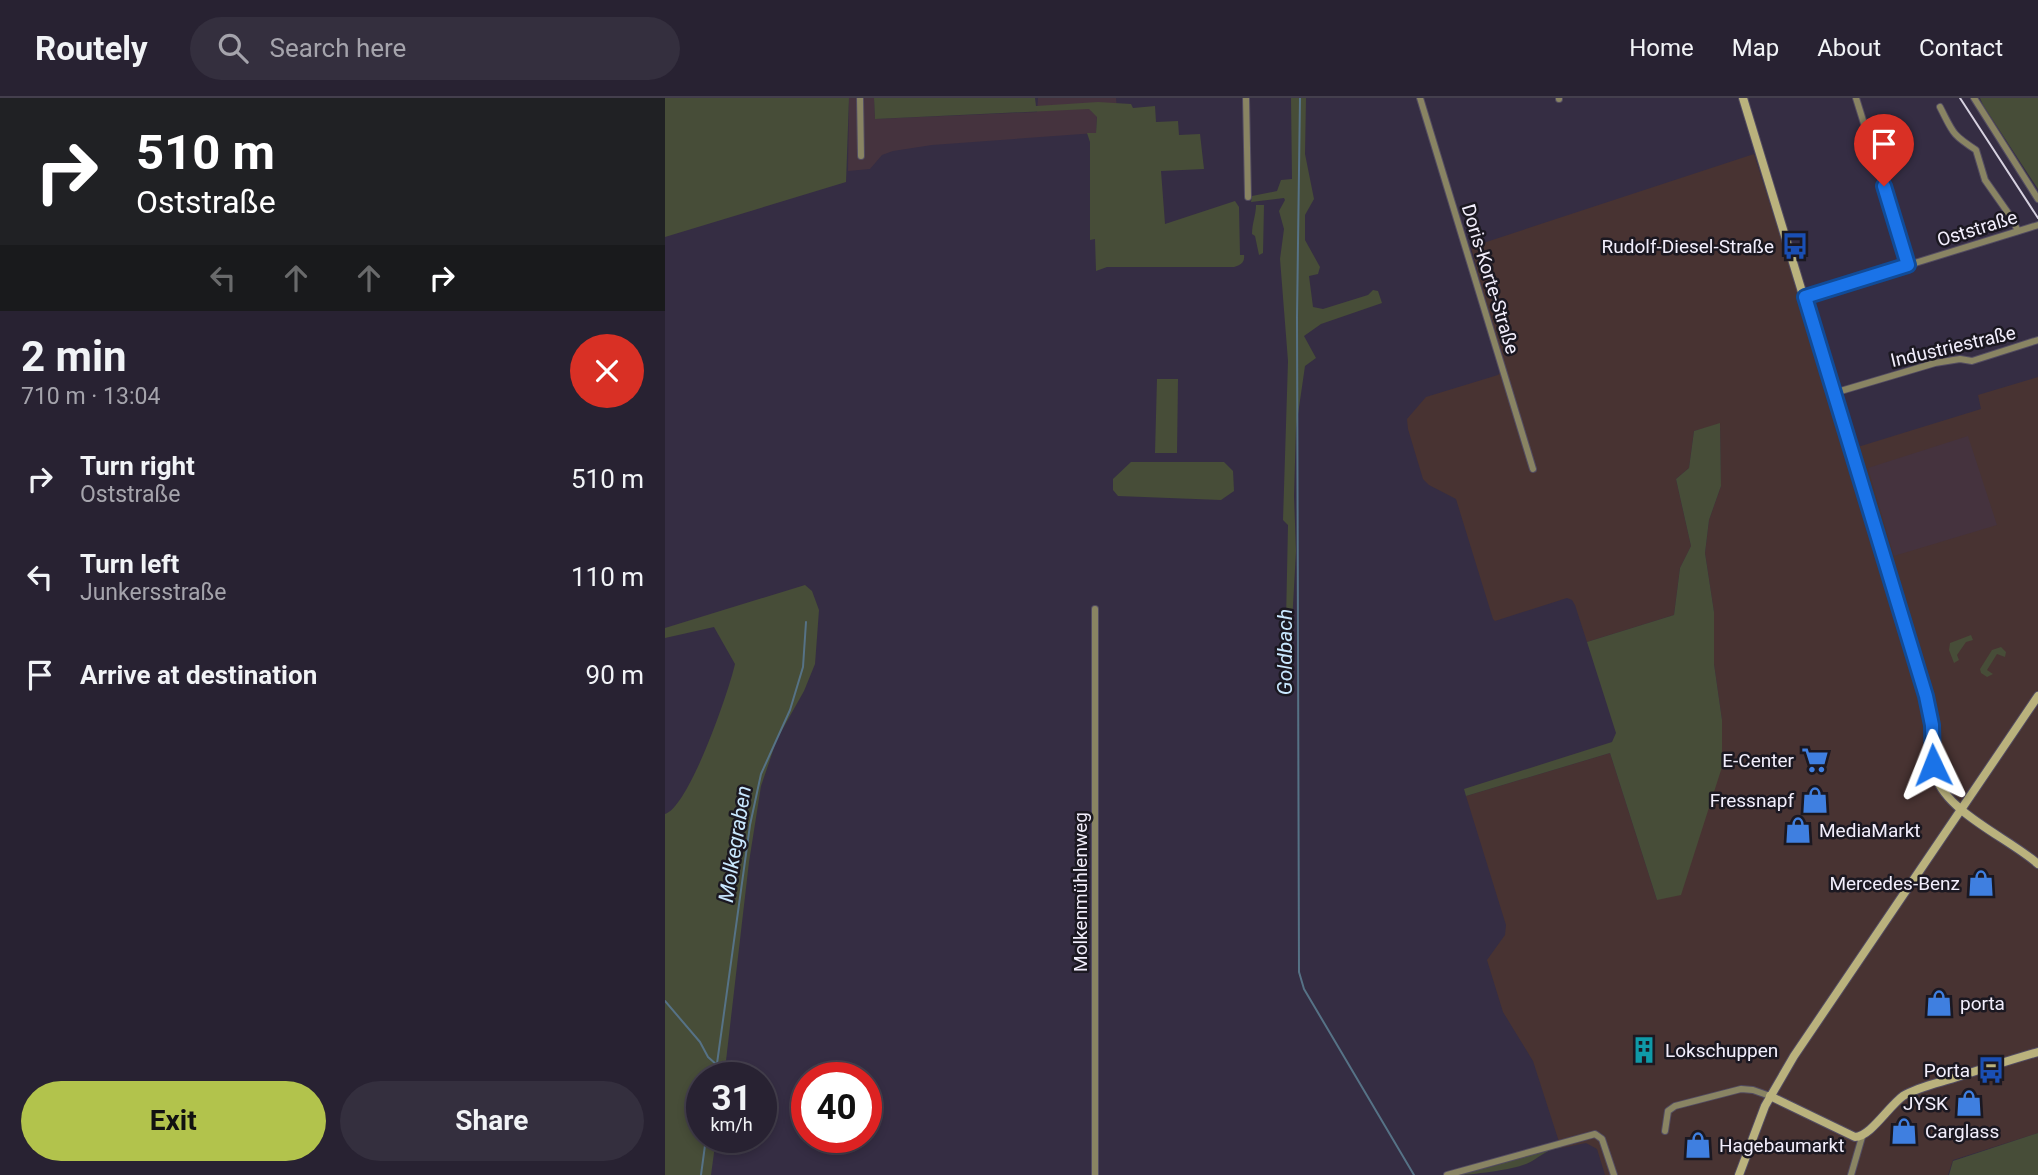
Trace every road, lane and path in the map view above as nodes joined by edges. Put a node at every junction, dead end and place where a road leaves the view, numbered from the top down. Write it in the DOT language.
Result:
graph roads {
  1 [pos="860,98"];
  2 [pos="1247,98"];
  3 [pos="1420,98"];
  4 [pos="1743,98"];
  5 [pos="1856,98"];
  6 [pos="1974,98"];
  7 [pos="1941,107"];
  8 [pos="861,156"];
  9 [pos="1248,197"];
  10 [pos="2038,199"];
  11 [pos="2038,225"];
  12 [pos="2018,232"];
  13 [pos="1908,265"];
  14 [pos="1805,297"];
  15 [pos="2038,340"];
  16 [pos="1834,393"];
  17 [pos="1533,469"];
  18 [pos="1095,609"];
  19 [pos="2038,696"];
  20 [pos="1962,809"];
  21 [pos="2038,864"];
  22 [pos="2038,1052"];
  23 [pos="1770,1096"];
  24 [pos="1665,1131"];
  25 [pos="1861,1137"];
  26 [pos="1095,1175"];
  27 [pos="1447,1175"];
  28 [pos="1614,1175"];
  29 [pos="1739,1175"];
  30 [pos="1851,1175"];
  1 -- 8 [label="street"];
  2 -- 9 [label="street"];
  3 -- 17 [label="street, Doris-Korte-Straße"];
  4 -- 14 [label="street"];
  5 -- 13 [label="street"];
  6 -- 10 [label="street"];
  7 -- 12 [label="street"];
  11 -- 12 [label="street, Oststraße"];
  12 -- 13 [label="street, Oststraße"];
  13 -- 14 [label="street, Oststraße"];
  14 -- 16 [label="street"];
  15 -- 16 [label="street, Industriestraße"];
  16 -- 20 [label="street"];
  18 -- 26 [label="street, Molkenmühlenweg"];
  19 -- 20 [label="street"];
  20 -- 21 [label="street"];
  20 -- 23 [label="street"];
  22 -- 25 [label="street"];
  23 -- 24 [label="street"];
  23 -- 25 [label="street"];
  23 -- 29 [label="street"];
  25 -- 30 [label="street"];
  27 -- 28 [label="street"];
}
